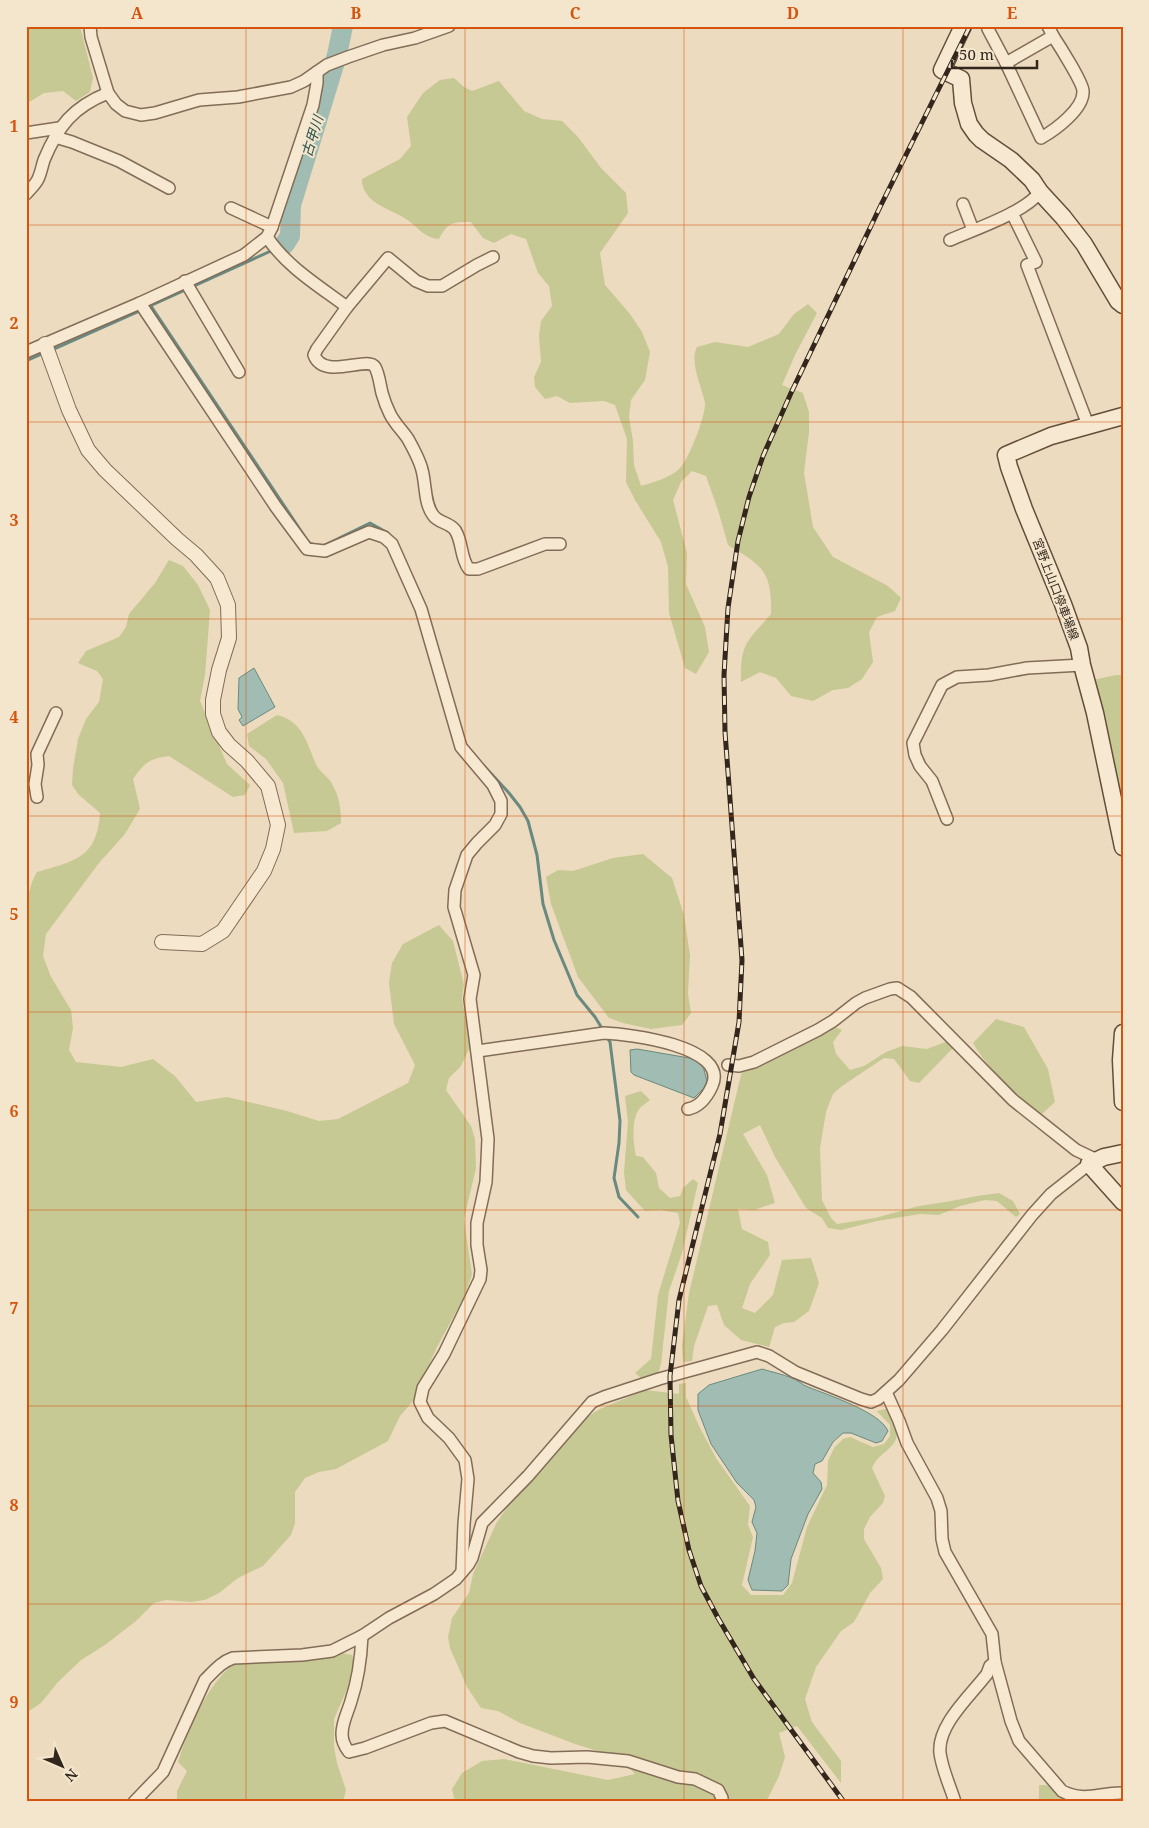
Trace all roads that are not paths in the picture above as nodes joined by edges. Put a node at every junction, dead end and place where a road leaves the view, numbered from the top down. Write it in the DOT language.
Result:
graph roads {
  1 [pos="90,26"];
  2 [pos="449,26"];
  3 [pos="963,26"];
  4 [pos="989,26"];
  5 [pos="1051,31"];
  6 [pos="1006,63"];
  7 [pos="317,72"];
  8 [pos="108,93"];
  9 [pos="57,132"];
  10 [pos="26,133"];
  11 [pos="170,188"];
  12 [pos="1040,192"];
  13 [pos="26,194"];
  14 [pos="963,204"];
  15 [pos="231,208"];
  16 [pos="1012,213"];
  17 [pos="272,227"];
  18 [pos="973,230"];
  19 [pos="266,237"];
  20 [pos="950,240"];
  21 [pos="493,258"];
  22 [pos="185,281"];
  23 [pos="140,303"];
  24 [pos="1123,305"];
  25 [pos="347,307"];
  26 [pos="45,344"];
  27 [pos="26,352"];
  28 [pos="1078,363"];
  29 [pos="1067,368"];
  30 [pos="239,372"];
  31 [pos="1123,416"];
  32 [pos="1088,425"];
  33 [pos="560,544"];
  34 [pos="1082,665"];
  35 [pos="56,713"];
  36 [pos="32,753"];
  37 [pos="37,797"];
  38 [pos="947,819"];
  39 [pos="1123,847"];
  40 [pos="162,942"];
  41 [pos="1123,1033"];
  42 [pos="478,1051"];
  43 [pos="709,1063"];
  44 [pos="728,1065"];
  45 [pos="714,1079"];
  46 [pos="1123,1102"];
  47 [pos="688,1110"];
  48 [pos="1123,1153"];
  49 [pos="1093,1162"];
  50 [pos="1123,1202"];
  51 [pos="886,1392"];
  52 [pos="462,1572"];
  53 [pos="362,1636"];
  54 [pos="995,1662"];
  55 [pos="1123,1793"];
  56 [pos="134,1802"];
  57 [pos="722,1802"];
  58 [pos="955,1802"];
  1 -- 8 [label="street"];
  2 -- 7 [label="street"];
  3 -- 12 [label="main road"];
  4 -- 6 [label="street"];
  5 -- 6 [label="street"];
  5 -- 6 [label="street"];
  7 -- 8 [label="street"];
  7 -- 17 [label="street"];
  8 -- 9 [label="street"];
  9 -- 10 [label="street"];
  9 -- 11 [label="street"];
  9 -- 13 [label="street"];
  12 -- 16 [label="street"];
  12 -- 24 [label="main road"];
  14 -- 18 [label="street"];
  15 -- 17 [label="street"];
  16 -- 18 [label="street"];
  16 -- 29 [label="street"];
  17 -- 19 [label="street"];
  18 -- 20 [label="street"];
  19 -- 22 [label="street"];
  19 -- 25 [label="street"];
  21 -- 25 [label="street"];
  22 -- 23 [label="street"];
  22 -- 30 [label="street"];
  23 -- 26 [label="street"];
  23 -- 42 [label="street"];
  25 -- 33 [label="street"];
  26 -- 27 [label="street"];
  26 -- 40 [label="street"];
  28 -- 29 [label="street"];
  29 -- 32 [label="street"];
  31 -- 32 [label="main road, 宮野上山口停車場線"];
  32 -- 34 [label="main road, 宮野上山口停車場線"];
  34 -- 38 [label="street"];
  34 -- 39 [label="main road, 宮野上山口停車場線"];
  35 -- 36 [label="street"];
  36 -- 37 [label="street"];
  41 -- 46 [label="main road"];
  42 -- 43 [label="street"];
  42 -- 52 [label="street"];
  43 -- 44 [label="street"];
  43 -- 45 [label="street"];
  44 -- 45 [label="street"];
  44 -- 49 [label="street"];
  45 -- 47 [label="street"];
  48 -- 49 [label="main road"];
  49 -- 50 [label="main road"];
  49 -- 51 [label="street"];
  51 -- 52 [label="street"];
  51 -- 54 [label="street"];
  52 -- 53 [label="street"];
  53 -- 56 [label="street"];
  53 -- 57 [label="street"];
  54 -- 55 [label="street"];
  54 -- 58 [label="street"];
}
